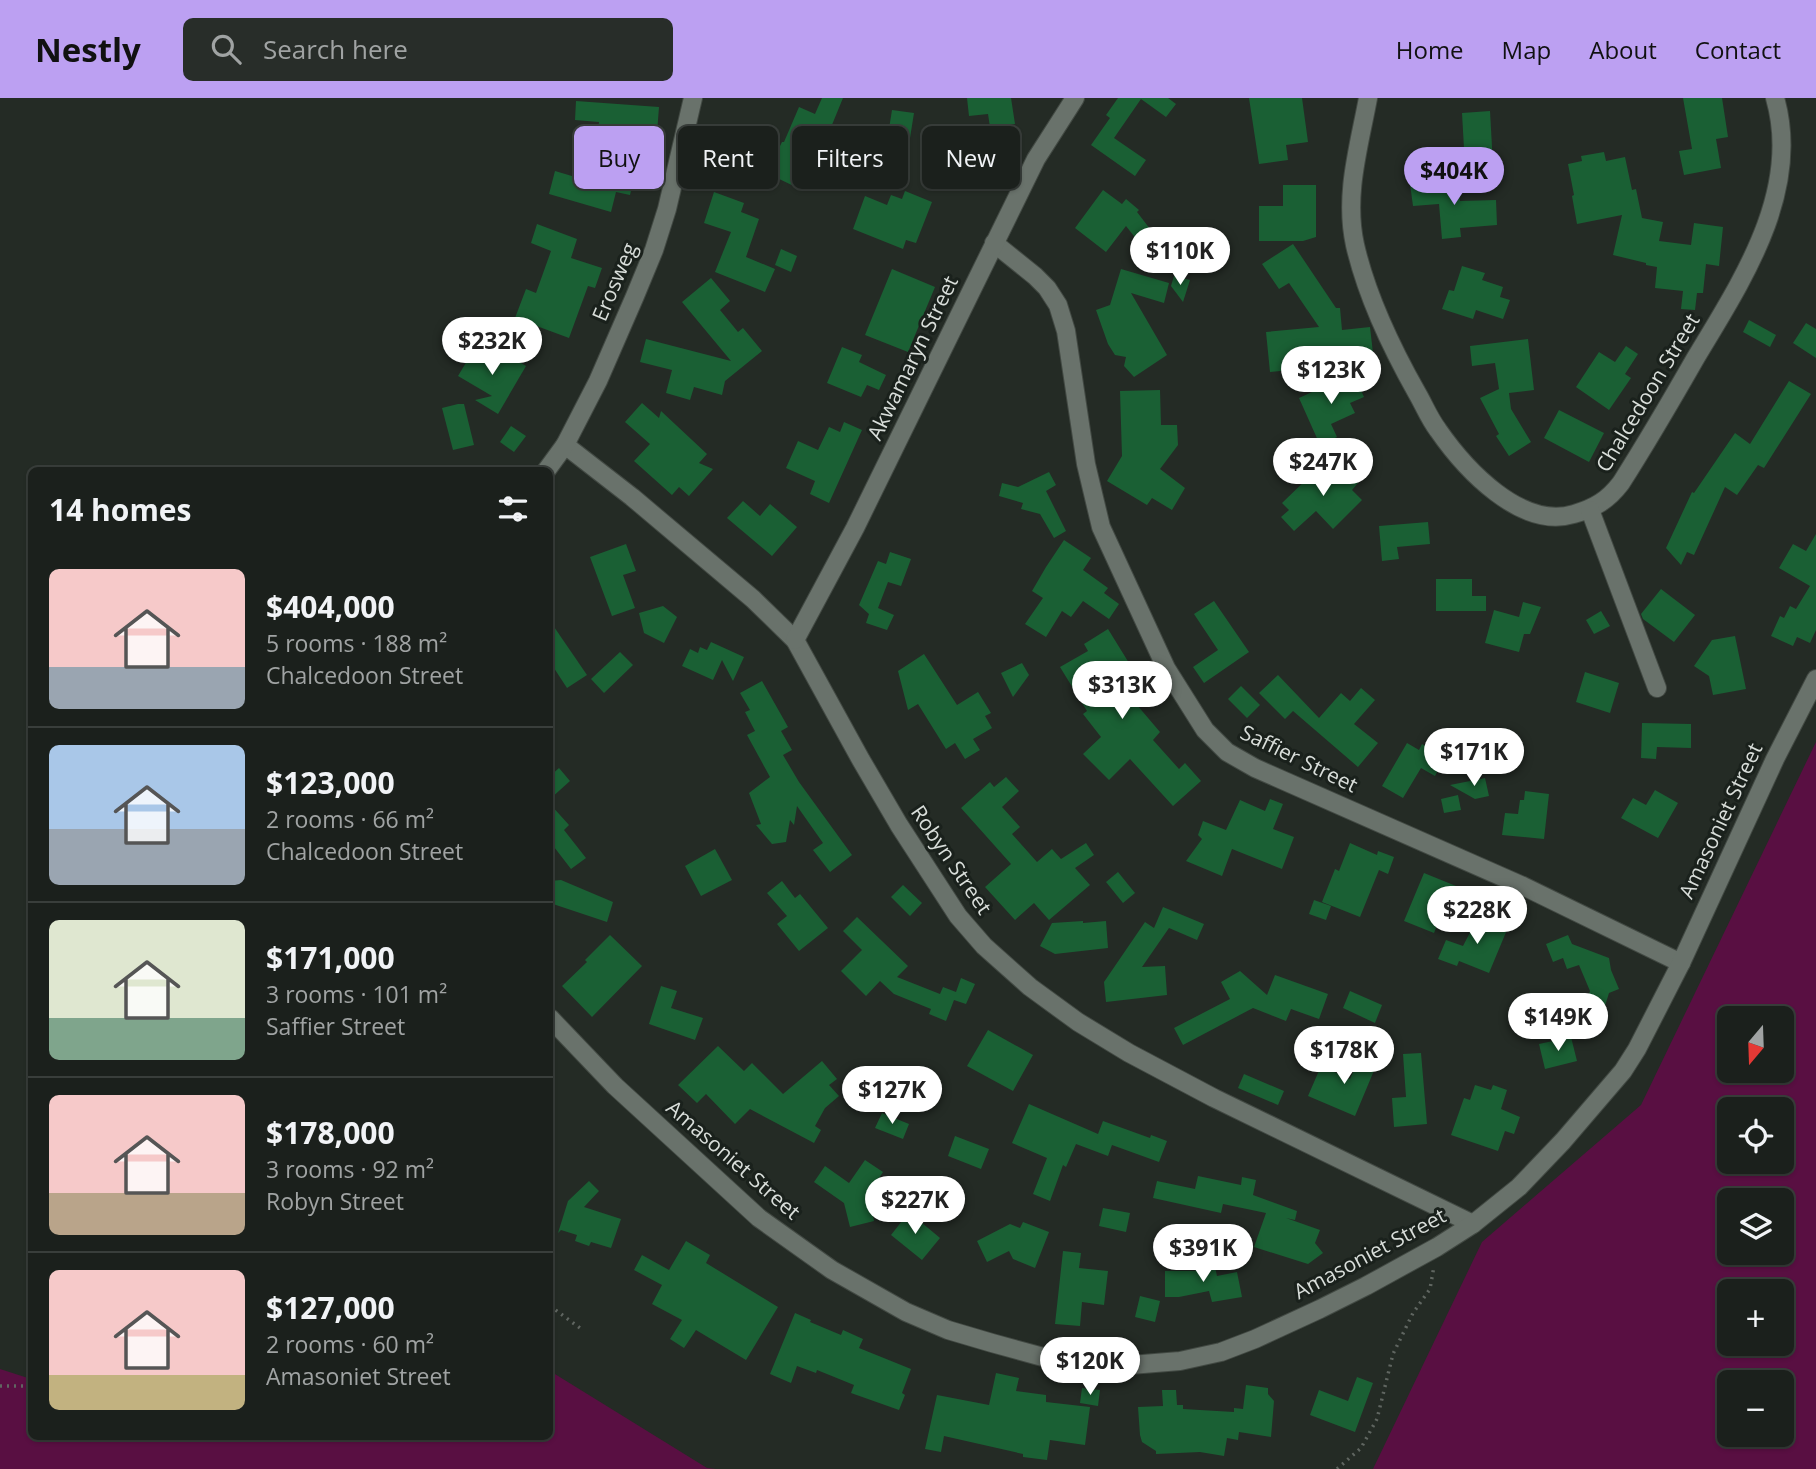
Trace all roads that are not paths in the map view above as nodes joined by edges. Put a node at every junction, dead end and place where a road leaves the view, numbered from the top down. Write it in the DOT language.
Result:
graph roads {
  1 [pos="693,98"];
  2 [pos="1075,98"];
  3 [pos="1368,98"];
  4 [pos="1775,98"];
  5 [pos="994,243"];
  6 [pos="565,445"];
  7 [pos="549,467"];
  8 [pos="1590,510"];
  9 [pos="795,640"];
  10 [pos="1816,680"];
  11 [pos="1657,688"];
  12 [pos="1681,963"];
  13 [pos="553,1021"];
  14 [pos="1473,1224"];
  1 -- 6 [label="street, Erosweg"];
  2 -- 5 [label="street, Akwamaryn Street"];
  3 -- 8 [label="street, Chalcedoon Street"];
  4 -- 8 [label="street, Chalcedoon Street"];
  5 -- 9 [label="street, Akwamaryn Street"];
  5 -- 12 [label="street, Saffier Street"];
  6 -- 7 [label="street, Erosweg"];
  6 -- 9 [label="street, Robyn Street"];
  8 -- 11 [label="street"];
  9 -- 14 [label="street, Robyn Street"];
  10 -- 12 [label="street, Amasoniet Street"];
  12 -- 14 [label="street, Amasoniet Street"];
  13 -- 14 [label="street, Amasoniet Street"];
}
